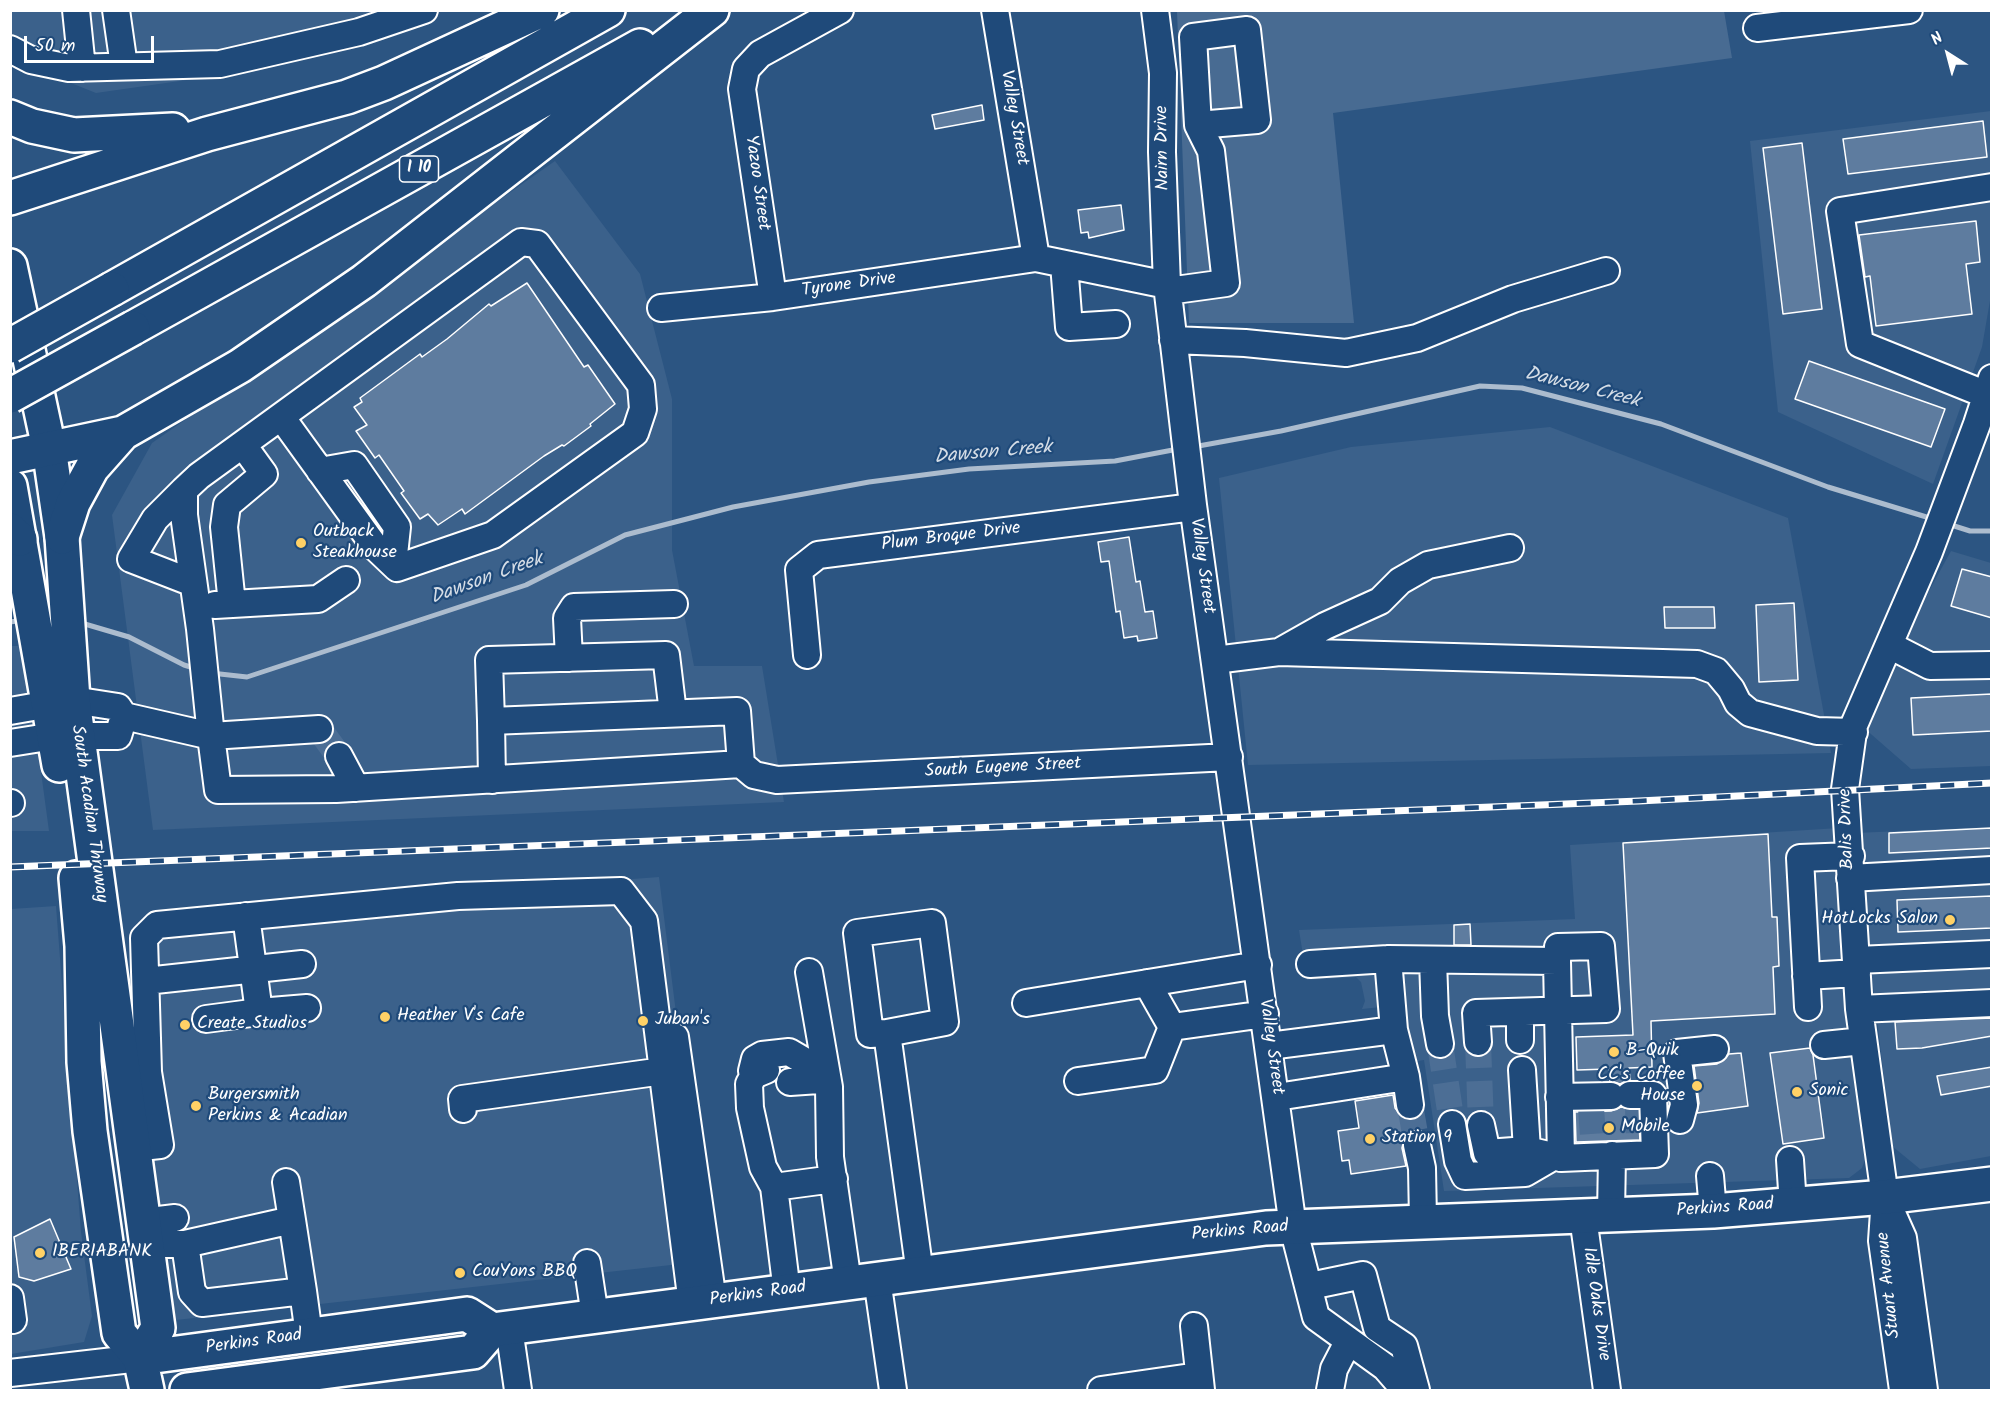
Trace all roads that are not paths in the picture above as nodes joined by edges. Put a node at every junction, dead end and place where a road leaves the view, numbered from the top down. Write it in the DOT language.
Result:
graph roads {
  1 [pos="76,10"];
  2 [pos="116,10"];
  3 [pos="424,10"];
  4 [pos="542,10"];
  5 [pos="608,10"];
  6 [pos="704,10"];
  7 [pos="712,10"];
  8 [pos="840,10"];
  9 [pos="995,10"];
  10 [pos="1155,10"];
  11 [pos="1908,10"];
  12 [pos="1757,28"];
  13 [pos="10,50"];
  14 [pos="124,66"];
  15 [pos="82,68"];
  16 [pos="10,117"];
  17 [pos="1198,125"];
  18 [pos="207,134"];
  19 [pos="1992,187"];
  20 [pos="10,198"];
  21 [pos="1036,258"];
  22 [pos="1064,264"];
  23 [pos="10,266"];
  24 [pos="1606,271"];
  25 [pos="1168,288"];
  26 [pos="773,297"];
  27 [pos="661,308"];
  28 [pos="1116,324"];
  29 [pos="1173,340"];
  30 [pos="10,346"];
  31 [pos="1989,387"];
  32 [pos="10,396"];
  33 [pos="282,418"];
  34 [pos="123,432"];
  35 [pos="243,445"];
  36 [pos="49,448"];
  37 [pos="10,457"];
  38 [pos="10,486"];
  39 [pos="184,490"];
  40 [pos="1193,506"];
  41 [pos="15,535"];
  42 [pos="62,537"];
  43 [pos="1510,548"];
  44 [pos="346,580"];
  45 [pos="232,604"];
  46 [pos="674,604"];
  47 [pos="197,606"];
  48 [pos="1889,645"];
  49 [pos="1279,652"];
  50 [pos="807,655"];
  51 [pos="569,658"];
  52 [pos="1215,660"];
  53 [pos="56,661"];
  54 [pos="1992,665"];
  55 [pos="61,702"];
  56 [pos="10,711"];
  57 [pos="673,713"];
  58 [pos="124,717"];
  59 [pos="491,721"];
  60 [pos="209,725"];
  61 [pos="319,729"];
  62 [pos="1854,732"];
  63 [pos="66,736"];
  64 [pos="10,743"];
  65 [pos="339,756"];
  66 [pos="1229,758"];
  67 [pos="741,764"];
  68 [pos="492,780"];
  69 [pos="356,788"];
  70 [pos="1851,867"];
  71 [pos="1992,870"];
  72 [pos="659,911"];
  73 [pos="246,916"];
  74 [pos="1992,954"];
  75 [pos="1388,959"];
  76 [pos="1433,960"];
  77 [pos="1557,961"];
  78 [pos="302,964"];
  79 [pos="1310,964"];
  80 [pos="1257,965"];
  81 [pos="1857,967"];
  82 [pos="253,969"];
  83 [pos="809,972"];
  84 [pos="1806,976"];
  85 [pos="146,981"];
  86 [pos="1147,983"];
  87 [pos="1026,1003"];
  88 [pos="1992,1003"];
  89 [pos="1808,1006"];
  90 [pos="307,1008"];
  91 [pos="1859,1009"];
  92 [pos="1557,1011"];
  93 [pos="259,1012"];
  94 [pos="1520,1012"];
  95 [pos="1265,1014"];
  96 [pos="206,1019"];
  97 [pos="1172,1027"];
  98 [pos="1394,1030"];
  99 [pos="887,1033"];
  100 [pos="1520,1040"];
  101 [pos="1863,1041"];
  102 [pos="1478,1042"];
  103 [pos="1440,1044"];
  104 [pos="1824,1045"];
  105 [pos="1269,1046"];
  106 [pos="1715,1049"];
  107 [pos="1522,1070"];
  108 [pos="136,1074"];
  109 [pos="773,1077"];
  110 [pos="1406,1077"];
  111 [pos="1078,1081"];
  112 [pos="664,1083"];
  113 [pos="824,1084"];
  114 [pos="1277,1097"];
  115 [pos="1559,1098"];
  116 [pos="1410,1105"];
  117 [pos="463,1109"];
  118 [pos="1680,1120"];
  119 [pos="1452,1124"];
  120 [pos="1481,1125"];
  121 [pos="1417,1145"];
  122 [pos="1527,1150"];
  123 [pos="1600,1154"];
  124 [pos="1558,1157"];
  125 [pos="1790,1160"];
  126 [pos="1710,1176"];
  127 [pos="834,1179"];
  128 [pos="286,1182"];
  129 [pos="1992,1184"];
  130 [pos="774,1187"];
  131 [pos="1885,1197"];
  132 [pos="1793,1204"];
  133 [pos="1713,1211"];
  134 [pos="1597,1216"];
  135 [pos="175,1218"];
  136 [pos="292,1220"];
  137 [pos="1424,1220"];
  138 [pos="1293,1227"];
  139 [pos="144,1233"];
  140 [pos="184,1244"];
  141 [pos="587,1263"];
  142 [pos="920,1274"];
  143 [pos="862,1281"];
  144 [pos="1310,1286"];
  145 [pos="303,1291"];
  146 [pos="787,1292"];
  147 [pos="702,1303"];
  148 [pos="596,1316"];
  149 [pos="1194,1326"];
  150 [pos="501,1329"];
  151 [pos="309,1335"];
  152 [pos="1348,1342"];
  153 [pos="140,1358"];
  154 [pos="10,1373"];
  155 [pos="1199,1383"];
  156 [pos="147,1390"];
  157 [pos="187,1390"];
  158 [pos="518,1390"];
  159 [pos="893,1390"];
  160 [pos="1101,1390"];
  161 [pos="1330,1390"];
  162 [pos="1405,1390"];
  163 [pos="1416,1390"];
  164 [pos="1607,1390"];
  165 [pos="1903,1390"];
  166 [pos="1924,1390"];
  1 -- 15 [label="street"];
  2 -- 14 [label="street"];
  3 -- 14 [label="street"];
  4 -- 18 [label="main road"];
  5 -- 30 [label="main road, I 10, bridge"];
  6 -- 32 [label="main road, I 10, bridge"];
  7 -- 34 [label="main road"];
  8 -- 26 [label="street, Yazoo Street"];
  9 -- 21 [label="street, Valley Street"];
  10 -- 25 [label="street, Nairn Drive"];
  11 -- 12 [label="street"];
  13 -- 15 [label="street"];
  14 -- 15 [label="street"];
  16 -- 18 [label="main road"];
  17 -- 25 [label="street"];
  18 -- 20 [label="main road"];
  19 -- 31 [label="street"];
  21 -- 22 [label="street"];
  21 -- 26 [label="street, Tyrone Drive"];
  22 -- 25 [label="street"];
  22 -- 28 [label="street"];
  23 -- 36 [label="main road, South Acadian Thruway"];
  24 -- 29 [label="street"];
  25 -- 29 [label="street, Valley Street"];
  26 -- 27 [label="street, Tyrone Drive"];
  29 -- 40 [label="street, Valley Street"];
  31 -- 48 [label="street, Balis Drive"];
  33 -- 33 [label="street"];
  33 -- 35 [label="street"];
  34 -- 36 [label="main road"];
  34 -- 42 [label="main road"];
  35 -- 39 [label="street"];
  35 -- 45 [label="street"];
  36 -- 37 [label="main road"];
  36 -- 42 [label="main road, South Acadian Thruway"];
  38 -- 41 [label="main road, South Acadian Thruway"];
  39 -- 47 [label="street"];
  39 -- 47 [label="street"];
  40 -- 50 [label="street, Plum Broque Drive"];
  40 -- 52 [label="street, Valley Street"];
  41 -- 53 [label="main road, South Acadian Thruway"];
  42 -- 53 [label="main road, South Acadian Thruway"];
  43 -- 49 [label="street"];
  44 -- 45 [label="street"];
  45 -- 47 [label="street"];
  46 -- 51 [label="street"];
  47 -- 60 [label="street"];
  48 -- 54 [label="street"];
  48 -- 62 [label="street, Balis Drive"];
  49 -- 52 [label="street"];
  49 -- 62 [label="street"];
  51 -- 57 [label="street"];
  51 -- 59 [label="street"];
  52 -- 66 [label="street, Valley Street"];
  53 -- 55 [label="main road, South Acadian Thruway"];
  55 -- 56 [label="street"];
  55 -- 58 [label="street"];
  55 -- 63 [label="main road, South Acadian Thruway"];
  57 -- 59 [label="street"];
  57 -- 67 [label="street"];
  58 -- 60 [label="street"];
  58 -- 63 [label="street"];
  59 -- 68 [label="street"];
  60 -- 61 [label="street"];
  60 -- 69 [label="street"];
  62 -- 70 [label="street, Balis Drive"];
  63 -- 64 [label="street"];
  63 -- 108 [label="main road, South Acadian Thruway"];
  63 -- 153 [label="main road, South Acadian Thruway"];
  65 -- 69 [label="street"];
  66 -- 67 [label="street, South Eugene Street"];
  66 -- 80 [label="street, Valley Street"];
  67 -- 68 [label="street"];
  68 -- 69 [label="street"];
  70 -- 71 [label="street"];
  70 -- 81 [label="street, Balis Drive"];
  70 -- 84 [label="street"];
  72 -- 147 [label="street"];
  73 -- 82 [label="street"];
  73 -- 85 [label="street"];
  73 -- 117 [label="street"];
  74 -- 81 [label="street"];
  75 -- 76 [label="street"];
  75 -- 79 [label="street"];
  75 -- 98 [label="street"];
  76 -- 77 [label="street"];
  76 -- 103 [label="street"];
  77 -- 92 [label="street"];
  77 -- 92 [label="street"];
  78 -- 82 [label="street"];
  80 -- 86 [label="street"];
  80 -- 95 [label="street, Valley Street"];
  81 -- 84 [label="street"];
  81 -- 91 [label="street, Balis Drive"];
  82 -- 85 [label="street"];
  82 -- 93 [label="street"];
  83 -- 113 [label="street"];
  84 -- 89 [label="street"];
  85 -- 108 [label="street"];
  86 -- 87 [label="street"];
  86 -- 97 [label="street"];
  88 -- 91 [label="street"];
  90 -- 93 [label="street"];
  91 -- 101 [label="street, Balis Drive"];
  92 -- 94 [label="street"];
  92 -- 115 [label="street"];
  93 -- 96 [label="street"];
  94 -- 100 [label="street"];
  94 -- 102 [label="street"];
  95 -- 97 [label="street"];
  95 -- 105 [label="street, Valley Street"];
  97 -- 111 [label="street"];
  98 -- 105 [label="street"];
  98 -- 110 [label="street"];
  99 -- 99 [label="street"];
  99 -- 142 [label="street"];
  101 -- 104 [label="street"];
  101 -- 131 [label="street, Balis Drive"];
  105 -- 114 [label="street, Valley Street"];
  106 -- 118 [label="street"];
  107 -- 122 [label="street"];
  108 -- 139 [label="main road, South Acadian Thruway"];
  109 -- 113 [label="street"];
  109 -- 113 [label="street"];
  109 -- 130 [label="street"];
  110 -- 114 [label="street"];
  110 -- 116 [label="street"];
  112 -- 147 [label="street"];
  113 -- 127 [label="street"];
  114 -- 138 [label="street, Valley Street"];
  115 -- 123 [label="street"];
  115 -- 124 [label="street"];
  119 -- 124 [label="street"];
  120 -- 122 [label="street"];
  121 -- 137 [label="street"];
  122 -- 124 [label="street"];
  123 -- 124 [label="street"];
  123 -- 134 [label="street, Idle Oaks Drive"];
  125 -- 132 [label="street"];
  126 -- 133 [label="street"];
  127 -- 130 [label="street"];
  127 -- 143 [label="street"];
  128 -- 136 [label="street"];
  129 -- 131 [label="main road, Perkins Road"];
  130 -- 146 [label="street"];
  131 -- 132 [label="main road, Perkins Road"];
  131 -- 165 [label="street, Stuart Avenue"];
  131 -- 166 [label="street, Stuart Avenue"];
  132 -- 133 [label="main road, Perkins Road"];
  133 -- 134 [label="main road, Perkins Road"];
  134 -- 137 [label="main road, Perkins Road"];
  134 -- 164 [label="street, Idle Oaks Drive"];
  135 -- 139 [label="street"];
  136 -- 140 [label="street"];
  136 -- 145 [label="street"];
  137 -- 138 [label="main road, Perkins Road"];
  138 -- 142 [label="main road, Perkins Road"];
  138 -- 144 [label="street, Valley Street"];
  139 -- 140 [label="street"];
  139 -- 153 [label="main road, South Acadian Thruway"];
  140 -- 145 [label="street"];
  141 -- 148 [label="street"];
  142 -- 143 [label="main road, Perkins Road"];
  143 -- 146 [label="main road, Perkins Road"];
  143 -- 159 [label="street"];
  144 -- 152 [label="street, Valley Street"];
  144 -- 163 [label="street"];
  145 -- 151 [label="street"];
  146 -- 147 [label="main road, Perkins Road"];
  147 -- 148 [label="main road, Perkins Road"];
  148 -- 150 [label="main road, Perkins Road"];
  149 -- 155 [label="street"];
  150 -- 151 [label="main road, Perkins Road"];
  150 -- 157 [label="main road"];
  150 -- 158 [label="street"];
  151 -- 153 [label="main road, Perkins Road"];
  152 -- 161 [label="street"];
  152 -- 162 [label="street, Valley Street"];
  153 -- 154 [label="street, Perkins Road"];
  153 -- 156 [label="main road, South Acadian Thruway"];
  155 -- 160 [label="street"];
}
